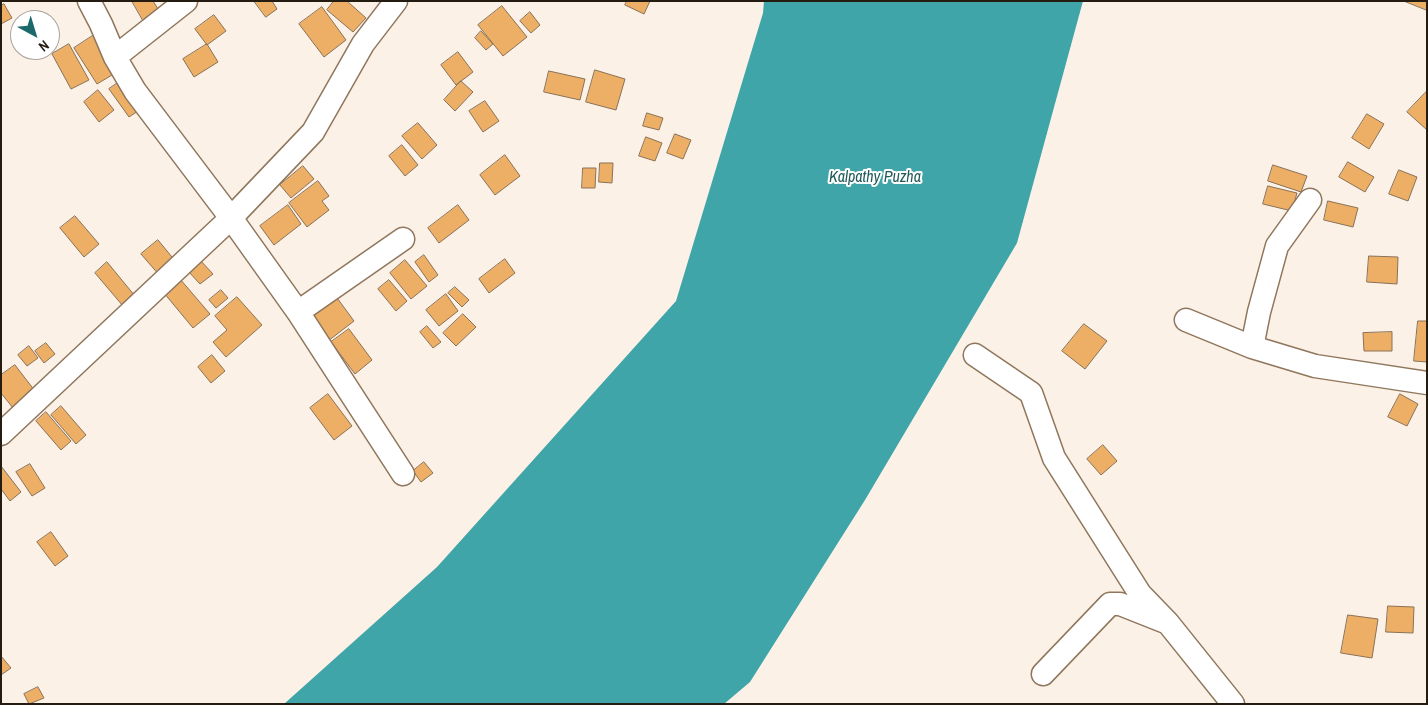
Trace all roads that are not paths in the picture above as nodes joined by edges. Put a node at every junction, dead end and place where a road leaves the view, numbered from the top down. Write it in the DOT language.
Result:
graph roads {
  1 [pos="90,1"];
  2 [pos="186,1"];
  3 [pos="396,1"];
  4 [pos="115,57"];
  5 [pos="1310,200"];
  6 [pos="231,218"];
  7 [pos="403,239"];
  8 [pos="298,312"];
  9 [pos="1186,320"];
  10 [pos="1252,347"];
  11 [pos="975,355"];
  12 [pos="1427,383"];
  13 [pos="1,434"];
  14 [pos="403,474"];
  15 [pos="1168,623"];
  16 [pos="1043,674"];
  17 [pos="1233,704"];
  1 -- 4 [label="street"];
  2 -- 4 [label="street"];
  3 -- 6 [label="street"];
  4 -- 6 [label="street"];
  5 -- 10 [label="street"];
  6 -- 8 [label="street"];
  6 -- 13 [label="street"];
  7 -- 8 [label="street"];
  8 -- 14 [label="street"];
  9 -- 10 [label="street"];
  10 -- 12 [label="street"];
  11 -- 15 [label="street"];
  15 -- 16 [label="street"];
  15 -- 17 [label="street"];
}
